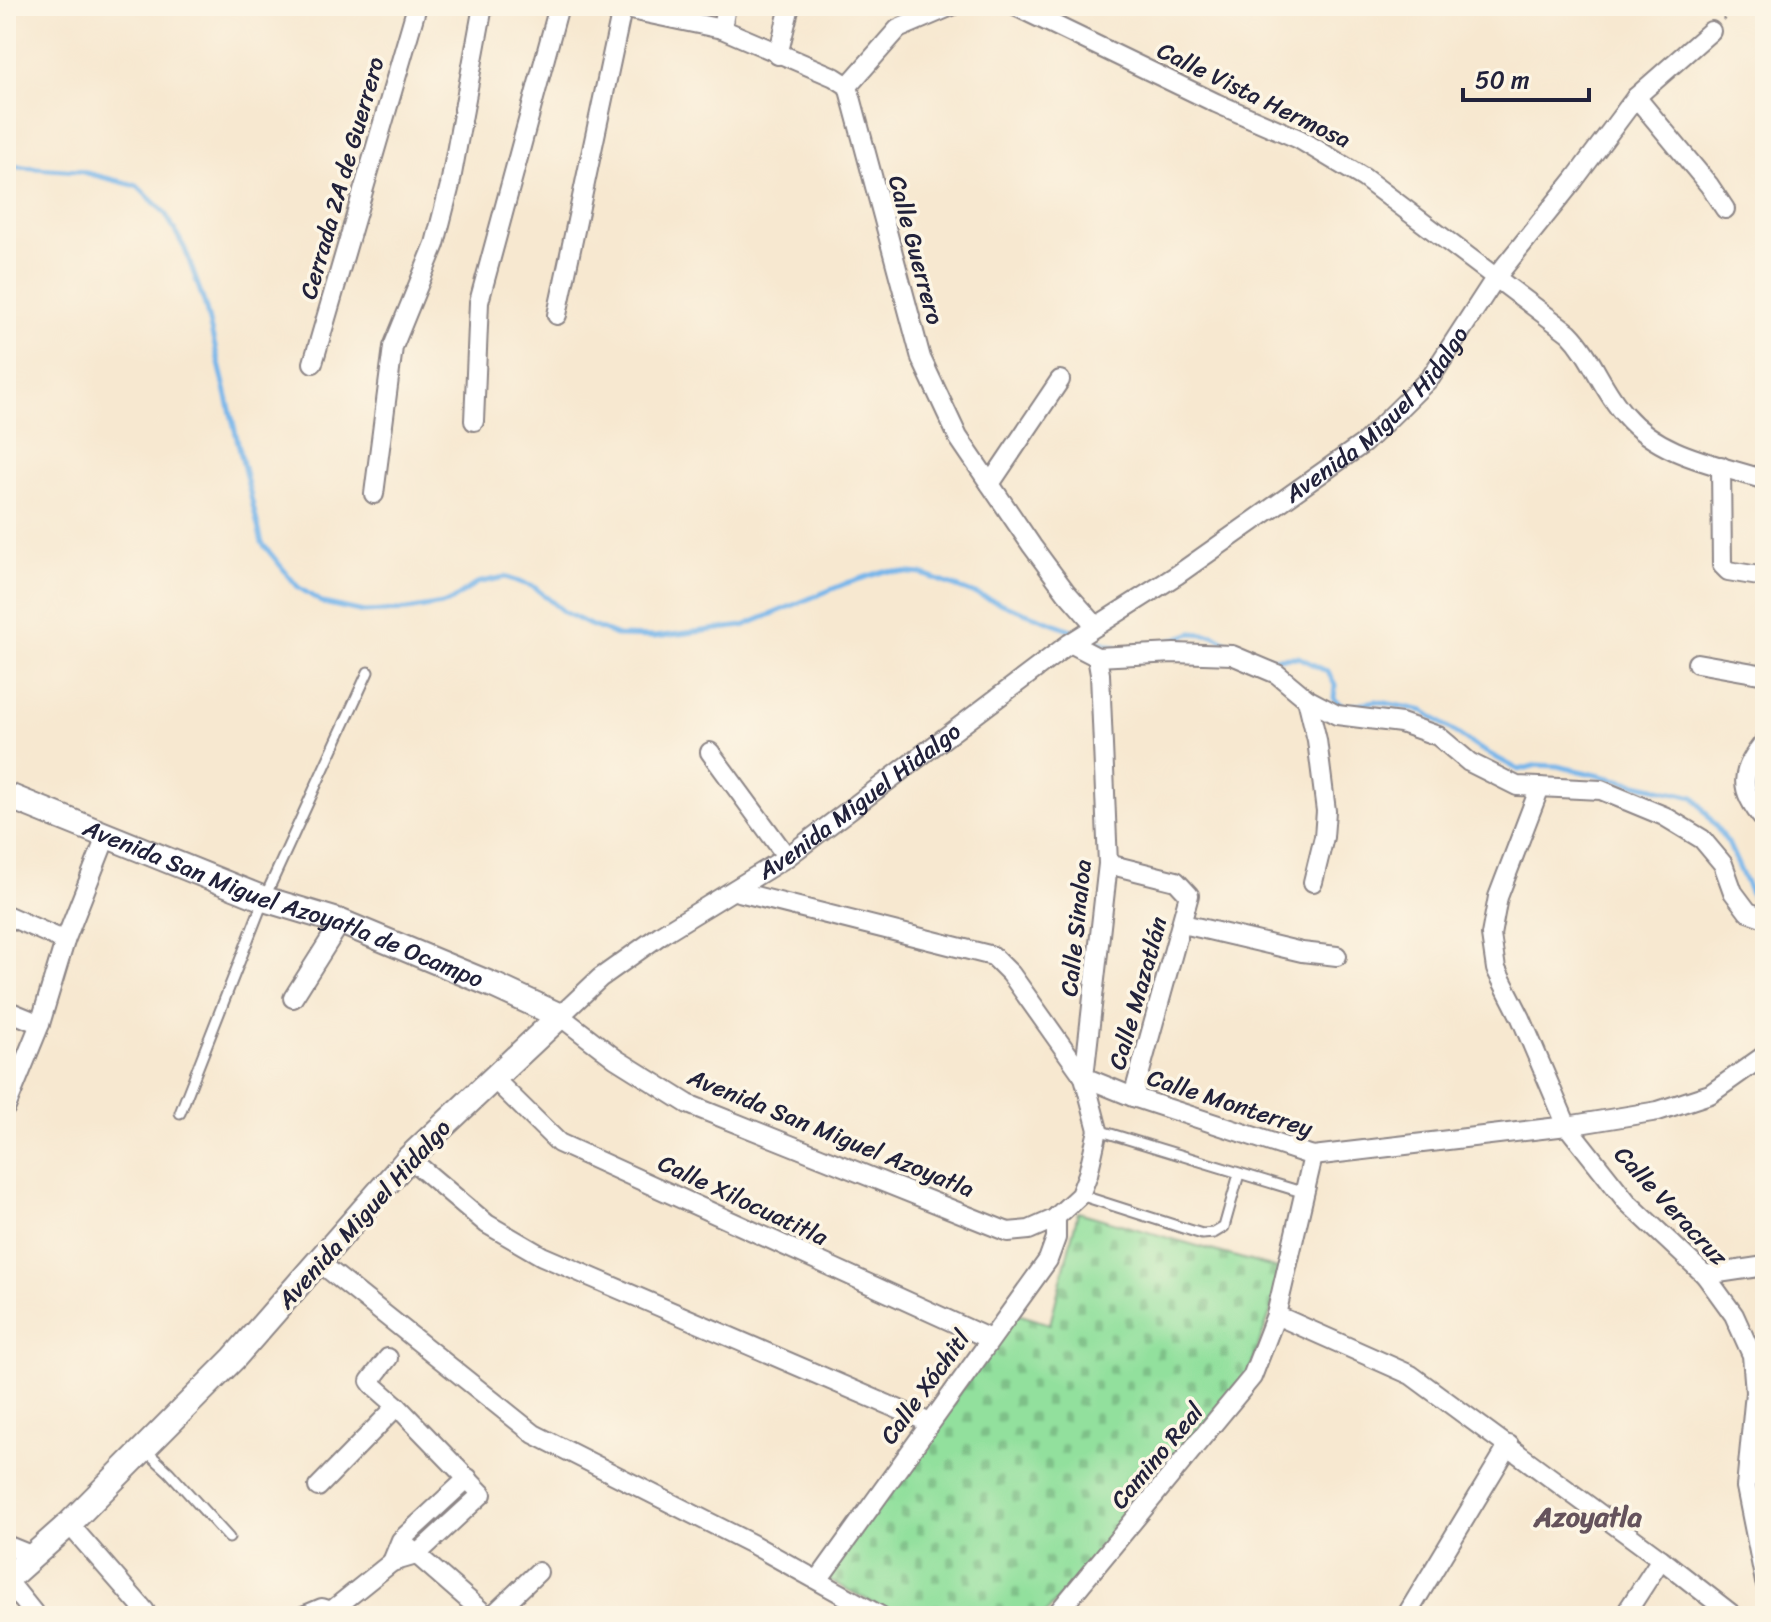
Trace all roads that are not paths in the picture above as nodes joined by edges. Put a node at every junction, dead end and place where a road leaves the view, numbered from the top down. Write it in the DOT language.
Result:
graph roads {
  1 [pos="417,6"];
  2 [pos="483,6"];
  3 [pos="559,6"];
  4 [pos="726,6"];
  5 [pos="790,6"];
  6 [pos="952,6"];
  7 [pos="1015,6"];
  8 [pos="617,7"];
  9 [pos="722,29"];
  10 [pos="1711,31"];
  11 [pos="778,55"];
  12 [pos="848,86"];
  13 [pos="1636,97"];
  14 [pos="1725,209"];
  15 [pos="1496,277"];
  16 [pos="557,315"];
  17 [pos="313,363"];
  18 [pos="1060,380"];
  19 [pos="474,421"];
  20 [pos="1721,466"];
  21 [pos="1765,480"];
  22 [pos="990,484"];
  23 [pos="374,494"];
  24 [pos="1765,577"];
  25 [pos="1096,626"];
  26 [pos="1070,643"];
  27 [pos="1097,657"];
  28 [pos="1697,663"];
  29 [pos="368,672"];
  30 [pos="1765,675"];
  31 [pos="1307,699"];
  32 [pos="1765,741"];
  33 [pos="710,752"];
  34 [pos="1540,787"];
  35 [pos="6,795"];
  36 [pos="1765,821"];
  37 [pos="106,837"];
  38 [pos="787,857"];
  39 [pos="1108,864"];
  40 [pos="1313,882"];
  41 [pos="735,891"];
  42 [pos="264,899"];
  43 [pos="6,915"];
  44 [pos="1765,918"];
  45 [pos="341,922"];
  46 [pos="1183,924"];
  47 [pos="65,941"];
  48 [pos="1337,956"];
  49 [pos="293,998"];
  50 [pos="6,1010"];
  51 [pos="560,1016"];
  52 [pos="40,1024"];
  53 [pos="1765,1055"];
  54 [pos="1084,1077"];
  55 [pos="494,1079"];
  56 [pos="1133,1097"];
  57 [pos="6,1107"];
  58 [pos="180,1113"];
  59 [pos="1567,1126"];
  60 [pos="1098,1130"];
  61 [pos="1313,1156"];
  62 [pos="409,1158"];
  63 [pos="1239,1174"];
  64 [pos="1305,1193"];
  65 [pos="1080,1195"];
  66 [pos="1055,1218"];
  67 [pos="319,1262"];
  68 [pos="1765,1266"];
  69 [pos="1705,1275"];
  70 [pos="1276,1315"];
  71 [pos="990,1339"];
  72 [pos="388,1358"];
  73 [pos="397,1406"];
  74 [pos="928,1422"];
  75 [pos="1509,1445"];
  76 [pos="144,1449"];
  77 [pos="468,1478"];
  78 [pos="318,1487"];
  79 [pos="69,1524"];
  80 [pos="229,1538"];
  81 [pos="401,1540"];
  82 [pos="6,1545"];
  83 [pos="416,1555"];
  84 [pos="33,1556"];
  85 [pos="1661,1559"];
  86 [pos="392,1562"];
  87 [pos="538,1572"];
  88 [pos="6,1580"];
  89 [pos="818,1580"];
  90 [pos="1765,1582"];
  91 [pos="145,1611"];
  92 [pos="331,1614"];
  93 [pos="36,1616"];
  94 [pos="303,1616"];
  95 [pos="489,1616"];
  96 [pos="881,1616"];
  97 [pos="1055,1616"];
  98 [pos="1406,1616"];
  99 [pos="1624,1616"];
  100 [pos="1734,1616"];
  1 -- 17 [label="street, Cerrada 2A de Guerrero"];
  2 -- 23 [label="street"];
  3 -- 19 [label="street"];
  4 -- 9 [label="street"];
  5 -- 11 [label="street"];
  6 -- 12 [label="street"];
  7 -- 15 [label="street, Calle Vista Hermosa"];
  8 -- 9 [label="street"];
  8 -- 16 [label="street"];
  9 -- 11 [label="street"];
  10 -- 13 [label="street, Avenida Miguel Hidalgo"];
  11 -- 12 [label="street"];
  12 -- 22 [label="street, Calle Guerrero"];
  13 -- 14 [label="street"];
  13 -- 15 [label="street, Avenida Miguel Hidalgo"];
  15 -- 20 [label="street, Calle Vista Hermosa"];
  15 -- 25 [label="street, Avenida Miguel Hidalgo"];
  18 -- 22 [label="street"];
  20 -- 21 [label="street"];
  20 -- 24 [label="street"];
  22 -- 25 [label="street, Calle Guerrero"];
  25 -- 26 [label="street, Avenida Miguel Hidalgo"];
  26 -- 27 [label="street"];
  26 -- 38 [label="street, Avenida Miguel Hidalgo"];
  27 -- 31 [label="street"];
  27 -- 39 [label="street, Calle Sinaloa"];
  28 -- 30 [label="street"];
  29 -- 42 [label="lane"];
  31 -- 34 [label="street"];
  31 -- 40 [label="street"];
  32 -- 36 [label="street"];
  33 -- 38 [label="street"];
  34 -- 44 [label="street"];
  34 -- 59 [label="street, Calle Veracruz"];
  35 -- 37 [label="street, Avenida San Miguel Azoyatla de Ocampo"];
  37 -- 42 [label="street, Avenida San Miguel Azoyatla de Ocampo"];
  37 -- 47 [label="street"];
  38 -- 41 [label="street, Avenida Miguel Hidalgo"];
  39 -- 46 [label="street, Calle Mazatlán"];
  39 -- 54 [label="street, Calle Sinaloa"];
  41 -- 51 [label="street, Avenida Miguel Hidalgo"];
  41 -- 54 [label="street"];
  42 -- 45 [label="street, Avenida San Miguel Azoyatla de Ocampo"];
  42 -- 58 [label="lane"];
  43 -- 47 [label="street"];
  45 -- 49 [label="street"];
  45 -- 51 [label="street, Avenida San Miguel Azoyatla de Ocampo"];
  46 -- 48 [label="street"];
  46 -- 56 [label="street, Calle Mazatlán"];
  47 -- 52 [label="street"];
  50 -- 52 [label="street"];
  51 -- 55 [label="street, Avenida Miguel Hidalgo"];
  51 -- 66 [label="street, Avenida San Miguel Azoyatla"];
  52 -- 57 [label="street"];
  53 -- 59 [label="street, Calle Monterrey"];
  54 -- 56 [label="street, Calle Monterrey"];
  54 -- 60 [label="street, Calle Sinaloa"];
  55 -- 62 [label="street, Avenida Miguel Hidalgo"];
  55 -- 71 [label="street, Calle Xilocuatitla"];
  56 -- 61 [label="street, Calle Monterrey"];
  59 -- 61 [label="street, Calle Monterrey"];
  59 -- 69 [label="street, Calle Veracruz"];
  60 -- 63 [label="lane"];
  60 -- 65 [label="street, Calle Sinaloa"];
  61 -- 64 [label="street, Camino Real"];
  62 -- 67 [label="street, Avenida Miguel Hidalgo"];
  62 -- 74 [label="street"];
  63 -- 64 [label="lane"];
  63 -- 65 [label="lane"];
  64 -- 70 [label="street, Camino Real"];
  65 -- 66 [label="street"];
  66 -- 71 [label="street, Calle Xóchitl"];
  67 -- 76 [label="street, Avenida Miguel Hidalgo"];
  67 -- 89 [label="street"];
  68 -- 69 [label="street"];
  69 -- 90 [label="street, Calle Veracruz"];
  70 -- 75 [label="street"];
  70 -- 97 [label="street, Camino Real"];
  71 -- 74 [label="street, Calle Xóchitl"];
  72 -- 73 [label="street"];
  73 -- 77 [label="street"];
  73 -- 78 [label="street"];
  74 -- 89 [label="street, Calle Xóchitl"];
  75 -- 85 [label="street"];
  75 -- 98 [label="street"];
  76 -- 79 [label="street, Avenida Miguel Hidalgo"];
  76 -- 80 [label="lane"];
  77 -- 81 [label="street"];
  77 -- 83 [label="street"];
  79 -- 84 [label="street, Avenida Miguel Hidalgo"];
  79 -- 91 [label="street"];
  81 -- 83 [label="street"];
  81 -- 86 [label="street"];
  82 -- 84 [label="street"];
  83 -- 86 [label="street"];
  83 -- 95 [label="street"];
  84 -- 88 [label="street, Avenida Miguel Hidalgo"];
  85 -- 99 [label="street"];
  85 -- 100 [label="street"];
  86 -- 92 [label="street"];
  87 -- 95 [label="street"];
  88 -- 93 [label="street"];
  89 -- 96 [label="street"];
  92 -- 94 [label="street"];
}
